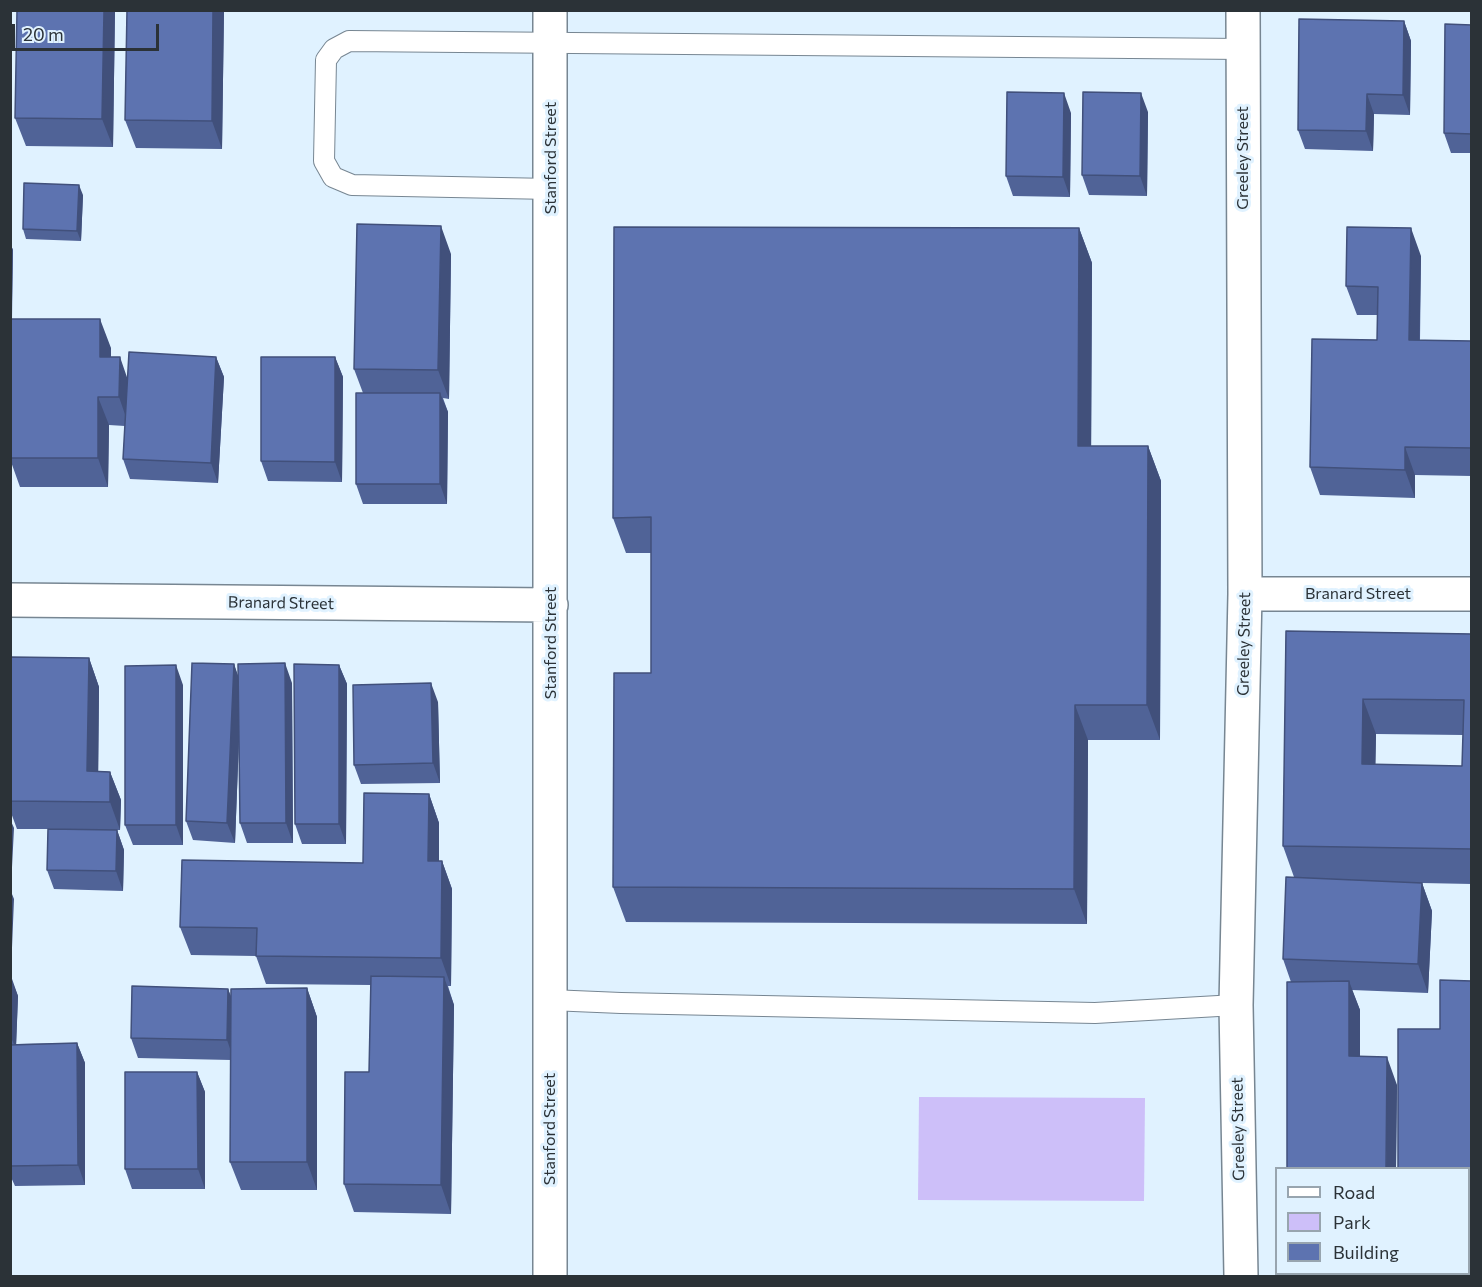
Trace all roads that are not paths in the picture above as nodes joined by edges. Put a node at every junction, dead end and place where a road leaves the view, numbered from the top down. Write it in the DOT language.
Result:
graph roads {
  1 [pos="550,10"];
  2 [pos="1243,10"];
  3 [pos="550,43"];
  4 [pos="1243,49"];
  5 [pos="551,189"];
  6 [pos="1245,594"];
  7 [pos="1472,594"];
  8 [pos="10,600"];
  9 [pos="551,606"];
  10 [pos="550,1000"];
  11 [pos="1236,1005"];
  12 [pos="550,1276"];
  13 [pos="1241,1276"];
  1 -- 3 [label="street, Stanford Street"];
  2 -- 4 [label="street, Greeley Street"];
  3 -- 4 [label="lane"];
  3 -- 5 [label="street, Stanford Street"];
  3 -- 5 [label="lane"];
  4 -- 6 [label="street, Greeley Street"];
  5 -- 9 [label="street, Stanford Street"];
  6 -- 7 [label="street, Branard Street"];
  6 -- 11 [label="street, Greeley Street"];
  8 -- 9 [label="street, Branard Street"];
  9 -- 10 [label="street, Stanford Street"];
  10 -- 11 [label="lane"];
  10 -- 12 [label="street, Stanford Street"];
  11 -- 13 [label="street, Greeley Street"];
}
